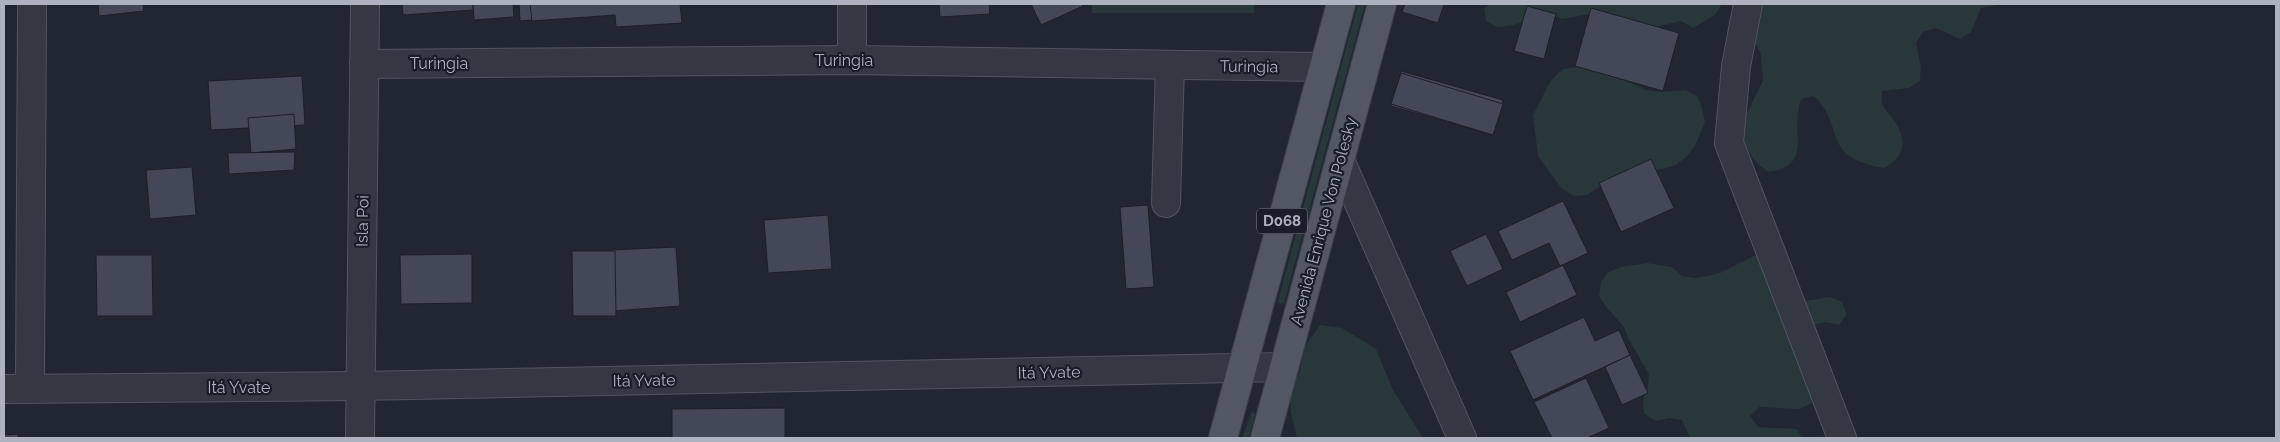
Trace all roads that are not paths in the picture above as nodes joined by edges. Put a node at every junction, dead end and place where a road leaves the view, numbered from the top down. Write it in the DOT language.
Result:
graph roads {
  1 [pos="32,4"];
  2 [pos="364,4"];
  3 [pos="852,4"];
  4 [pos="1341,4"];
  5 [pos="1382,4"];
  6 [pos="1748,4"];
  7 [pos="852,60"];
  8 [pos="364,64"];
  9 [pos="1170,65"];
  10 [pos="1324,67"];
  11 [pos="1340,160"];
  12 [pos="1166,203"];
  13 [pos="1284,367"];
  14 [pos="1242,368"];
  15 [pos="360,386"];
  16 [pos="17,389"];
  17 [pos="360,438"];
  18 [pos="1223,438"];
  19 [pos="1265,438"];
  20 [pos="1462,438"];
  21 [pos="1842,438"];
  1 -- 16 [label="street"];
  2 -- 8 [label="street, Isla Poi"];
  3 -- 7 [label="street"];
  4 -- 10 [label="main road, D068"];
  5 -- 11 [label="main road, Avenida Enrique Von Polesky / D068"];
  6 -- 21 [label="street"];
  7 -- 8 [label="street, Turingia"];
  7 -- 9 [label="street, Turingia"];
  8 -- 15 [label="street, Isla Poi"];
  9 -- 10 [label="street, Turingia"];
  9 -- 12 [label="street"];
  10 -- 14 [label="main road, D068"];
  11 -- 13 [label="main road, Avenida Enrique Von Polesky / D068"];
  11 -- 20 [label="street"];
  13 -- 14 [label="street, Itá Yvate"];
  13 -- 19 [label="main road, Avenida Enrique Von Polesky / D068"];
  14 -- 15 [label="street, Itá Yvate"];
  14 -- 18 [label="main road, D068"];
  15 -- 16 [label="street, Itá Yvate"];
  15 -- 17 [label="street, Isla Poi"];
}
